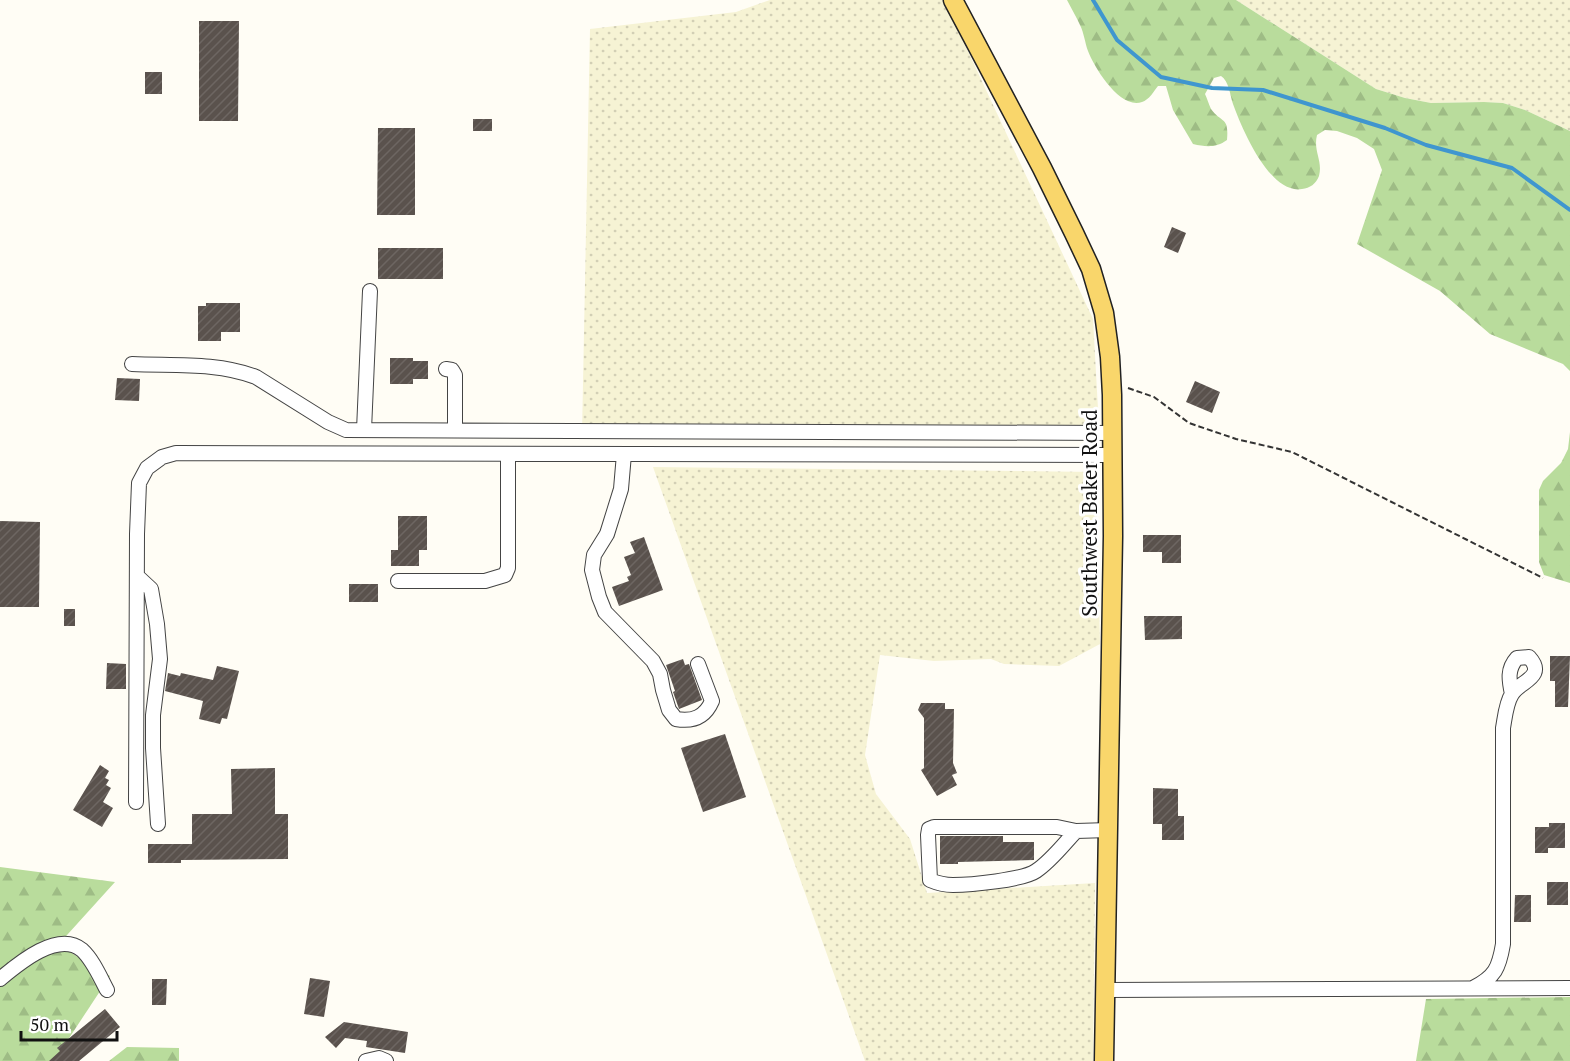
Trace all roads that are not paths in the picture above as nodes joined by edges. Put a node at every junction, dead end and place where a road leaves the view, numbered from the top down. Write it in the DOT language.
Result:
graph roads {
  1 [pos="952,0"];
  2 [pos="370,291"];
  3 [pos="132,364"];
  4 [pos="446,369"];
  5 [pos="364,430"];
  6 [pos="455,430"];
  7 [pos="1112,433"];
  8 [pos="508,454"];
  9 [pos="624,454"];
  10 [pos="1112,455"];
  11 [pos="137,576"];
  12 [pos="398,581"];
  13 [pos="698,664"];
  14 [pos="1512,694"];
  15 [pos="136,802"];
  16 [pos="158,824"];
  17 [pos="1109,830"];
  18 [pos="1076,831"];
  19 [pos="0,979"];
  20 [pos="1471,988"];
  21 [pos="1570,988"];
  22 [pos="107,990"];
  23 [pos="1107,990"];
  24 [pos="366,1061"];
  25 [pos="386,1061"];
  26 [pos="1104,1061"];
  1 -- 7 [label="main road, Southwest Baker Road"];
  2 -- 5 [label="street"];
  3 -- 5 [label="street"];
  4 -- 6 [label="street"];
  5 -- 6 [label="street"];
  6 -- 7 [label="street"];
  7 -- 10 [label="main road, Southwest Baker Road"];
  8 -- 9 [label="street"];
  8 -- 11 [label="street"];
  8 -- 12 [label="street"];
  9 -- 10 [label="street"];
  9 -- 13 [label="street"];
  10 -- 17 [label="main road, Southwest Baker Road"];
  11 -- 15 [label="street"];
  11 -- 16 [label="street"];
  14 -- 20 [label="street"];
  17 -- 18 [label="street"];
  17 -- 23 [label="main road, Southwest Baker Road"];
  18 -- 18 [label="street"];
  19 -- 22 [label="street"];
  20 -- 21 [label="street"];
  20 -- 23 [label="street"];
  23 -- 26 [label="main road, Southwest Baker Road"];
  24 -- 25 [label="street"];
}
